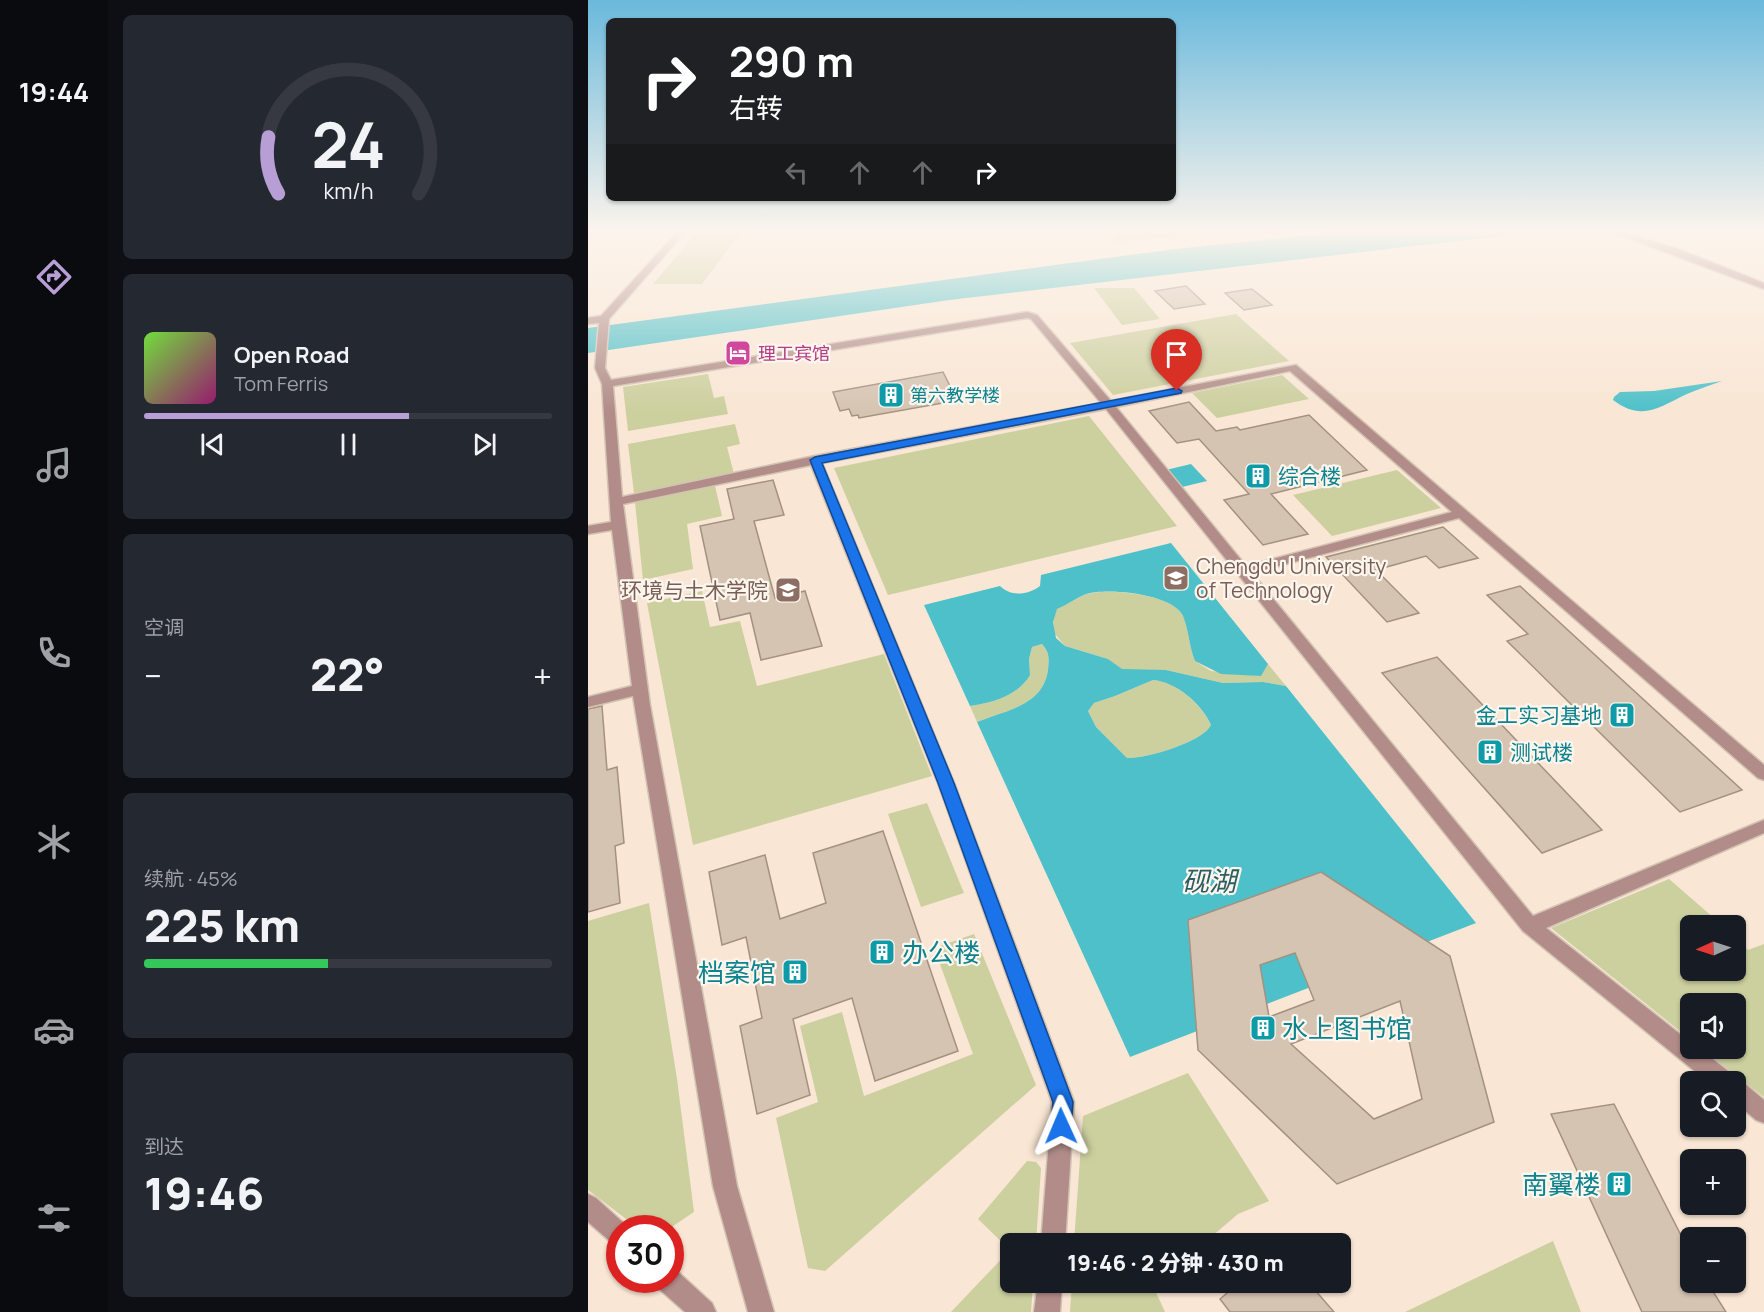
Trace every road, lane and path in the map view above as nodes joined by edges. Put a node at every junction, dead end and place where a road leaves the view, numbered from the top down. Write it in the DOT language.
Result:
graph roads {
  1 [pos="629,291"];
  2 [pos="588,321"];
  3 [pos="603,321"];
  4 [pos="607,384"];
  5 [pos="1109,405"];
  6 [pos="815,460"];
  7 [pos="615,502"];
  8 [pos="1462,513"];
  9 [pos="618,525"];
  10 [pos="588,530"];
  11 [pos="1242,571"];
  12 [pos="640,689"];
  13 [pos="588,702"];
  14 [pos="1764,774"];
  15 [pos="1764,826"];
  16 [pos="1530,926"];
  17 [pos="1711,1071"];
  18 [pos="1746,1098"];
  19 [pos="1764,1113"];
  20 [pos="588,1206"];
  21 [pos="606,1222"];
  22 [pos="1054,1233"];
  23 [pos="682,1293"];
  24 [pos="1049,1293"];
  25 [pos="703,1312"];
  26 [pos="761,1312"];
  27 [pos="1047,1312"];
  1 -- 3 [label="street"];
  2 -- 3 [label="street"];
  3 -- 4 [label="street"];
  4 -- 5 [label="street"];
  4 -- 7 [label="street"];
  5 -- 6 [label="street"];
  5 -- 8 [label="street"];
  5 -- 11 [label="street"];
  6 -- 7 [label="street"];
  6 -- 22 [label="street"];
  7 -- 9 [label="street"];
  8 -- 11 [label="street"];
  8 -- 14 [label="street"];
  9 -- 10 [label="street"];
  9 -- 12 [label="street"];
  11 -- 16 [label="street"];
  12 -- 13 [label="street"];
  12 -- 26 [label="street"];
  15 -- 16 [label="street"];
  16 -- 17 [label="street"];
  18 -- 19 [label="street"];
  20 -- 21 [label="street"];
  23 -- 25 [label="street"];
  24 -- 27 [label="street"];
}
